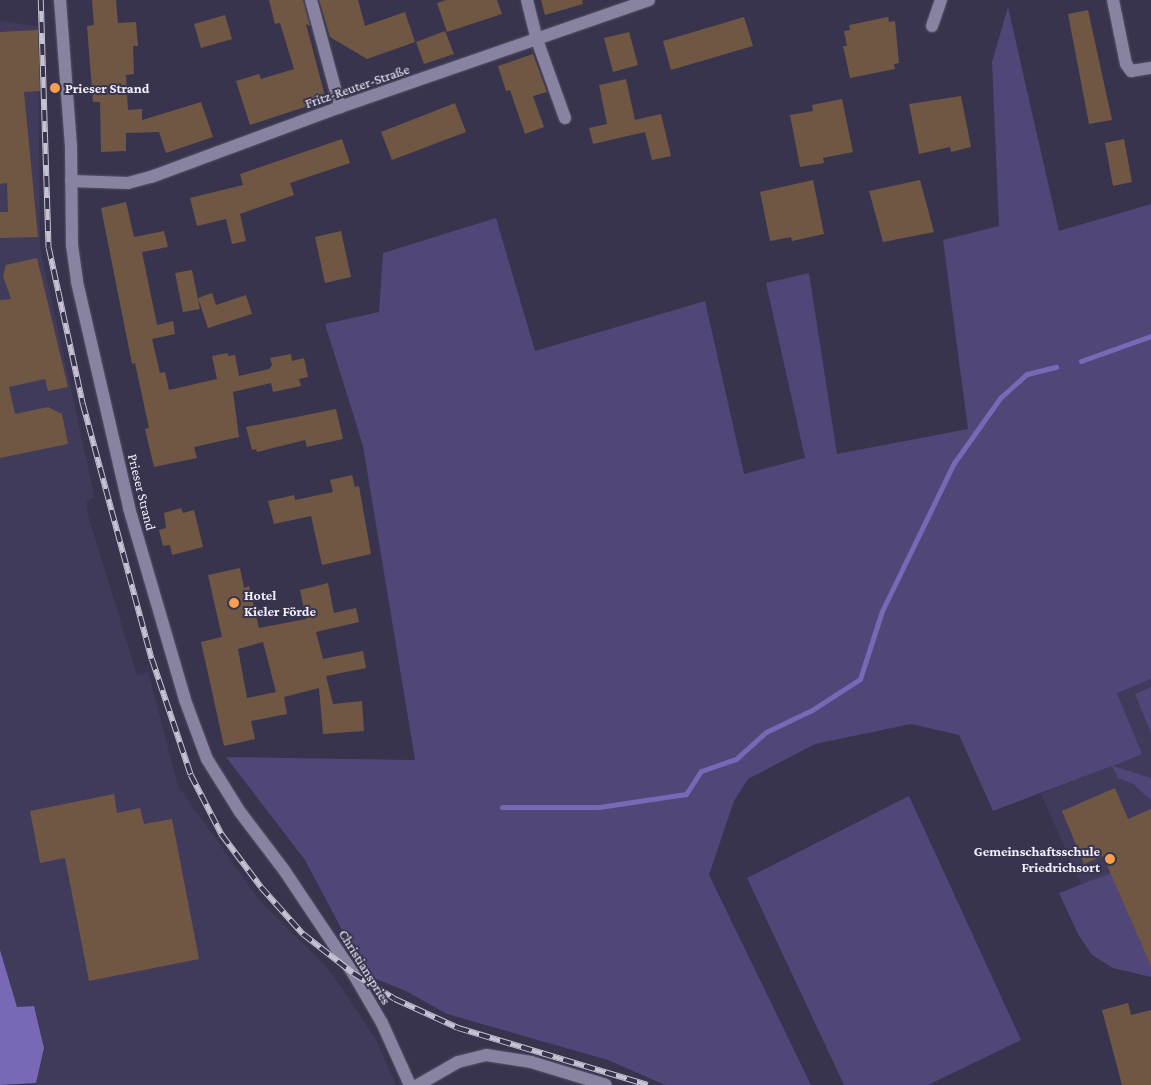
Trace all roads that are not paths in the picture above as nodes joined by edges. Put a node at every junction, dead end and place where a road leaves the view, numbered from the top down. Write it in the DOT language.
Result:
graph roads {
  1 [pos="60,0"];
  2 [pos="311,0"];
  3 [pos="527,0"];
  4 [pos="650,0"];
  5 [pos="941,0"];
  6 [pos="1113,0"];
  7 [pos="932,26"];
  8 [pos="537,40"];
  9 [pos="1151,68"];
  10 [pos="340,107"];
  11 [pos="564,118"];
  12 [pos="71,181"];
  13 [pos="284,870"];
  14 [pos="410,1085"];
  15 [pos="418,1085"];
  16 [pos="606,1085"];
  1 -- 12 [label="street, Prieser Strand"];
  2 -- 10 [label="street"];
  3 -- 8 [label="street"];
  4 -- 8 [label="street, Fritz-Reuter-Straße"];
  5 -- 7 [label="street"];
  6 -- 9 [label="street"];
  8 -- 10 [label="street, Fritz-Reuter-Straße"];
  8 -- 11 [label="street"];
  10 -- 12 [label="street, Fritz-Reuter-Straße"];
  12 -- 13 [label="street, Prieser Strand"];
  13 -- 14 [label="street, Christianspries"];
  15 -- 16 [label="street"];
}
